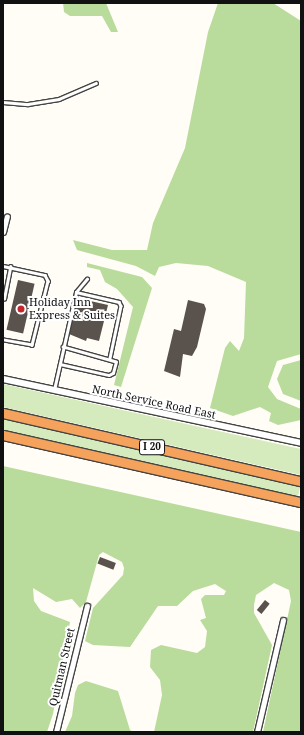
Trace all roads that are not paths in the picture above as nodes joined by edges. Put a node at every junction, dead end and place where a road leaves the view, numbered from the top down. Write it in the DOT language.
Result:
graph roads {
  1 [pos="96,83"];
  2 [pos="3,102"];
  3 [pos="7,216"];
  4 [pos="3,232"];
  5 [pos="3,266"];
  6 [pos="10,267"];
  7 [pos="87,279"];
  8 [pos="76,292"];
  9 [pos="4,294"];
  10 [pos="4,299"];
  11 [pos="3,340"];
  12 [pos="63,347"];
  13 [pos="110,358"];
  14 [pos="60,364"];
  15 [pos="3,379"];
  16 [pos="54,391"];
  17 [pos="3,413"];
  18 [pos="3,435"];
  19 [pos="301,443"];
  20 [pos="301,481"];
  21 [pos="301,502"];
  22 [pos="87,606"];
  23 [pos="283,620"];
  24 [pos="56,732"];
  25 [pos="257,732"];
  1 -- 2 [label="lane"];
  3 -- 4 [label="street"];
  5 -- 6 [label="lane"];
  6 -- 9 [label="lane"];
  6 -- 11 [label="lane"];
  7 -- 8 [label="lane"];
  8 -- 12 [label="lane"];
  8 -- 13 [label="lane"];
  9 -- 10 [label="lane"];
  12 -- 13 [label="lane"];
  12 -- 14 [label="lane"];
  13 -- 14 [label="lane"];
  14 -- 16 [label="lane"];
  15 -- 16 [label="street, North Service Road East"];
  16 -- 19 [label="street, North Service Road East"];
  17 -- 20 [label="highway, I 20"];
  18 -- 21 [label="highway, I 20"];
  22 -- 24 [label="street, Quitman Street"];
  23 -- 25 [label="street"];
}
